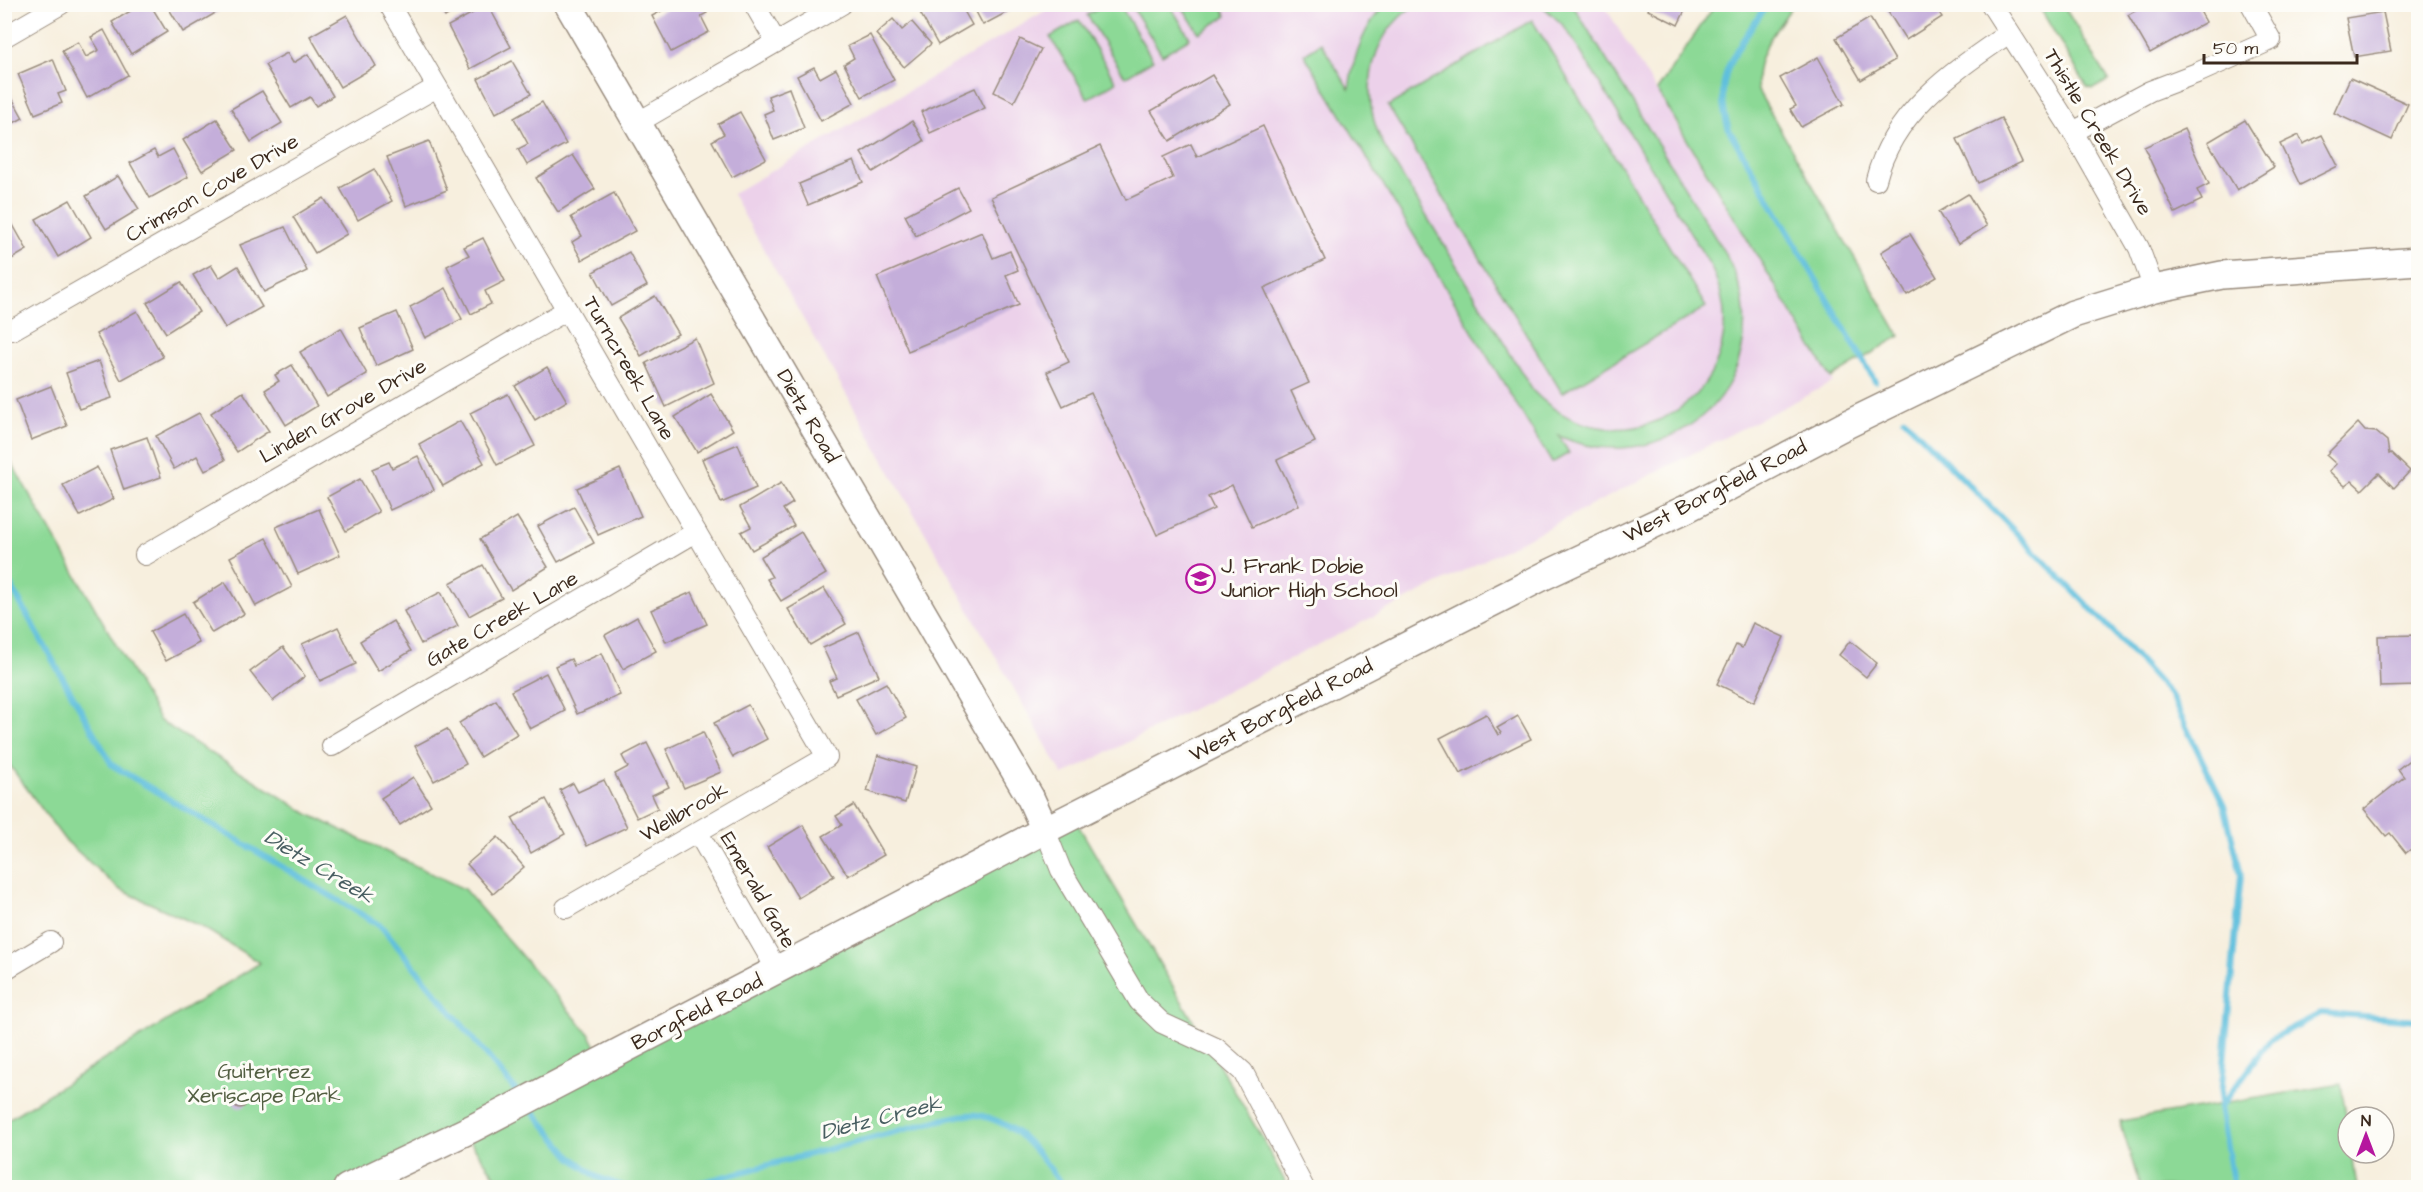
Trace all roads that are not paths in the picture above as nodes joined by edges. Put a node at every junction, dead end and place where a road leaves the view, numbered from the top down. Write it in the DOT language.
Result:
graph roads {
  1 [pos="60,4"];
  2 [pos="389,4"];
  3 [pos="568,4"];
  4 [pos="754,4"];
  5 [pos="842,4"];
  6 [pos="1991,4"];
  7 [pos="2251,4"];
  8 [pos="2009,33"];
  9 [pos="4,37"];
  10 [pos="776,42"];
  11 [pos="436,87"];
  12 [pos="637,123"];
  13 [pos="2073,132"];
  14 [pos="1876,180"];
  15 [pos="2418,261"];
  16 [pos="2154,289"];
  17 [pos="567,310"];
  18 [pos="12,330"];
  19 [pos="696,532"];
  20 [pos="144,555"];
  21 [pos="332,747"];
  22 [pos="827,757"];
  23 [pos="1045,830"];
  24 [pos="698,832"];
  25 [pos="566,908"];
  26 [pos="51,942"];
  27 [pos="4,970"];
  28 [pos="777,970"];
  29 [pos="347,1188"];
  30 [pos="1304,1188"];
  1 -- 9 [label="street"];
  2 -- 11 [label="street, Turncreek Lane"];
  3 -- 12 [label="street, Dietz Road"];
  4 -- 10 [label="street"];
  5 -- 10 [label="street"];
  6 -- 8 [label="street, Thistle Creek Drive"];
  7 -- 13 [label="street"];
  8 -- 13 [label="street, Thistle Creek Drive"];
  8 -- 14 [label="street"];
  10 -- 12 [label="street"];
  11 -- 17 [label="street, Turncreek Lane"];
  11 -- 18 [label="street, Crimson Cove Drive"];
  12 -- 23 [label="street, Dietz Road"];
  13 -- 16 [label="street, Thistle Creek Drive"];
  15 -- 16 [label="street, West Borgfeld Road"];
  16 -- 23 [label="street, West Borgfeld Road"];
  17 -- 19 [label="street, Turncreek Lane"];
  17 -- 20 [label="street, Linden Grove Drive"];
  19 -- 21 [label="street, Gate Creek Lane"];
  19 -- 22 [label="street, Turncreek Lane"];
  22 -- 24 [label="street, Wellbrook"];
  23 -- 28 [label="street, Borgfeld Road"];
  23 -- 30 [label="street"];
  24 -- 25 [label="street, Wellbrook"];
  24 -- 28 [label="street, Emerald Gate"];
  26 -- 27 [label="street"];
  28 -- 29 [label="street, Borgfeld Road"];
}
